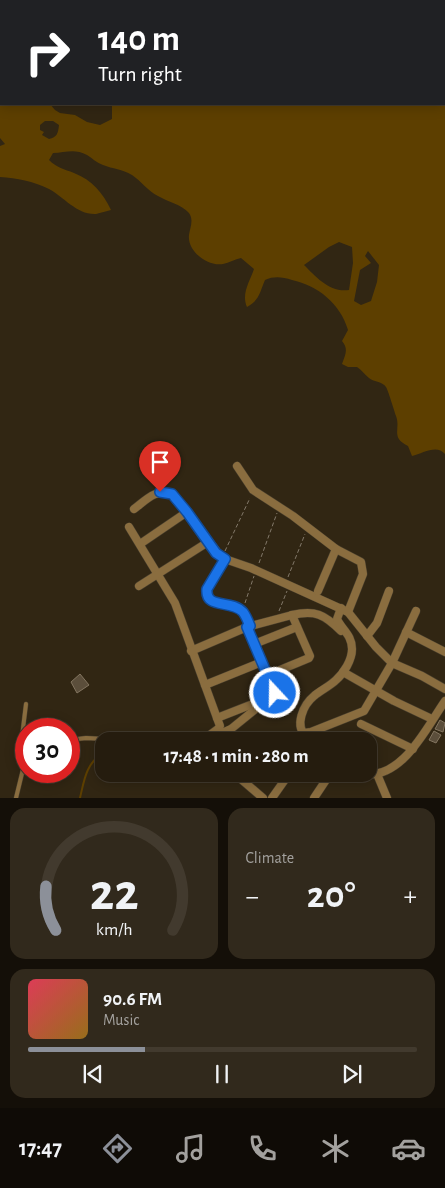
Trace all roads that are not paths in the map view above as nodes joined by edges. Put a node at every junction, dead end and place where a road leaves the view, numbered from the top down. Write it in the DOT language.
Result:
graph roads {
  1 [pos="237,466"];
  2 [pos="134,508"];
  3 [pos="187,512"];
  4 [pos="129,527"];
  5 [pos="208,542"];
  6 [pos="140,544"];
  7 [pos="336,549"];
  8 [pos="223,559"];
  9 [pos="157,575"];
  10 [pos="139,586"];
  11 [pos="318,591"];
  12 [pos="389,591"];
  13 [pos="344,610"];
  14 [pos="416,611"];
  15 [pos="292,615"];
  16 [pos="249,627"];
  17 [pos="297,627"];
  18 [pos="406,632"];
  19 [pos="368,636"];
  20 [pos="351,642"];
  21 [pos="254,644"];
  22 [pos="191,651"];
  23 [pos="445,652"];
  24 [pos="262,662"];
  25 [pos="392,663"];
  26 [pos="343,672"];
  27 [pos="268,675"];
  28 [pos="205,685"];
  29 [pos="445,689"];
  30 [pos="376,691"];
  31 [pos="268,698"];
  32 [pos="445,701"];
  33 [pos="26,704"];
  34 [pos="24,718"];
  35 [pos="217,718"];
  36 [pos="432,719"];
  37 [pos="362,724"];
  38 [pos="214,732"];
  39 [pos="225,732"];
  40 [pos="304,732"];
  41 [pos="311,732"];
  42 [pos="95,738"];
  43 [pos="80,739"];
  44 [pos="413,749"];
  45 [pos="377,774"];
  46 [pos="249,782"];
  47 [pos="283,782"];
  48 [pos="325,782"];
  49 [pos="19,783"];
  50 [pos="16,798"];
  51 [pos="263,798"];
  52 [pos="272,798"];
  53 [pos="314,798"];
  54 [pos="387,798"];
  1 -- 7 [label="street"];
  2 -- 3 [label="street"];
  3 -- 5 [label="street"];
  3 -- 6 [label="street"];
  4 -- 6 [label="street"];
  5 -- 8 [label="street"];
  5 -- 9 [label="street"];
  6 -- 9 [label="street"];
  7 -- 11 [label="street"];
  7 -- 13 [label="street"];
  8 -- 13 [label="street"];
  8 -- 16 [label="street"];
  9 -- 10 [label="street"];
  9 -- 22 [label="street"];
  12 -- 19 [label="street"];
  13 -- 19 [label="street"];
  13 -- 20 [label="street"];
  14 -- 18 [label="street"];
  15 -- 16 [label="street"];
  15 -- 17 [label="street"];
  15 -- 20 [label="street"];
  16 -- 21 [label="street"];
  16 -- 22 [label="street"];
  17 -- 21 [label="street"];
  17 -- 27 [label="street"];
  18 -- 23 [label="street"];
  18 -- 25 [label="street"];
  19 -- 25 [label="street"];
  20 -- 26 [label="street"];
  21 -- 24 [label="street"];
  22 -- 28 [label="street"];
  24 -- 27 [label="street"];
  24 -- 28 [label="street"];
  25 -- 29 [label="street"];
  25 -- 30 [label="street"];
  26 -- 30 [label="street"];
  26 -- 40 [label="street"];
  27 -- 31 [label="street"];
  28 -- 35 [label="street"];
  30 -- 36 [label="street"];
  30 -- 41 [label="street"];
  31 -- 35 [label="street"];
  31 -- 39 [label="street"];
  32 -- 36 [label="street"];
  33 -- 34 [label="lane"];
  35 -- 38 [label="street"];
  36 -- 44 [label="street"];
  37 -- 44 [label="street"];
  42 -- 43 [label="lane"];
  44 -- 45 [label="street"];
  45 -- 54 [label="street"];
  46 -- 51 [label="street"];
  47 -- 52 [label="street"];
  48 -- 53 [label="street"];
  49 -- 50 [label="lane"];
}
